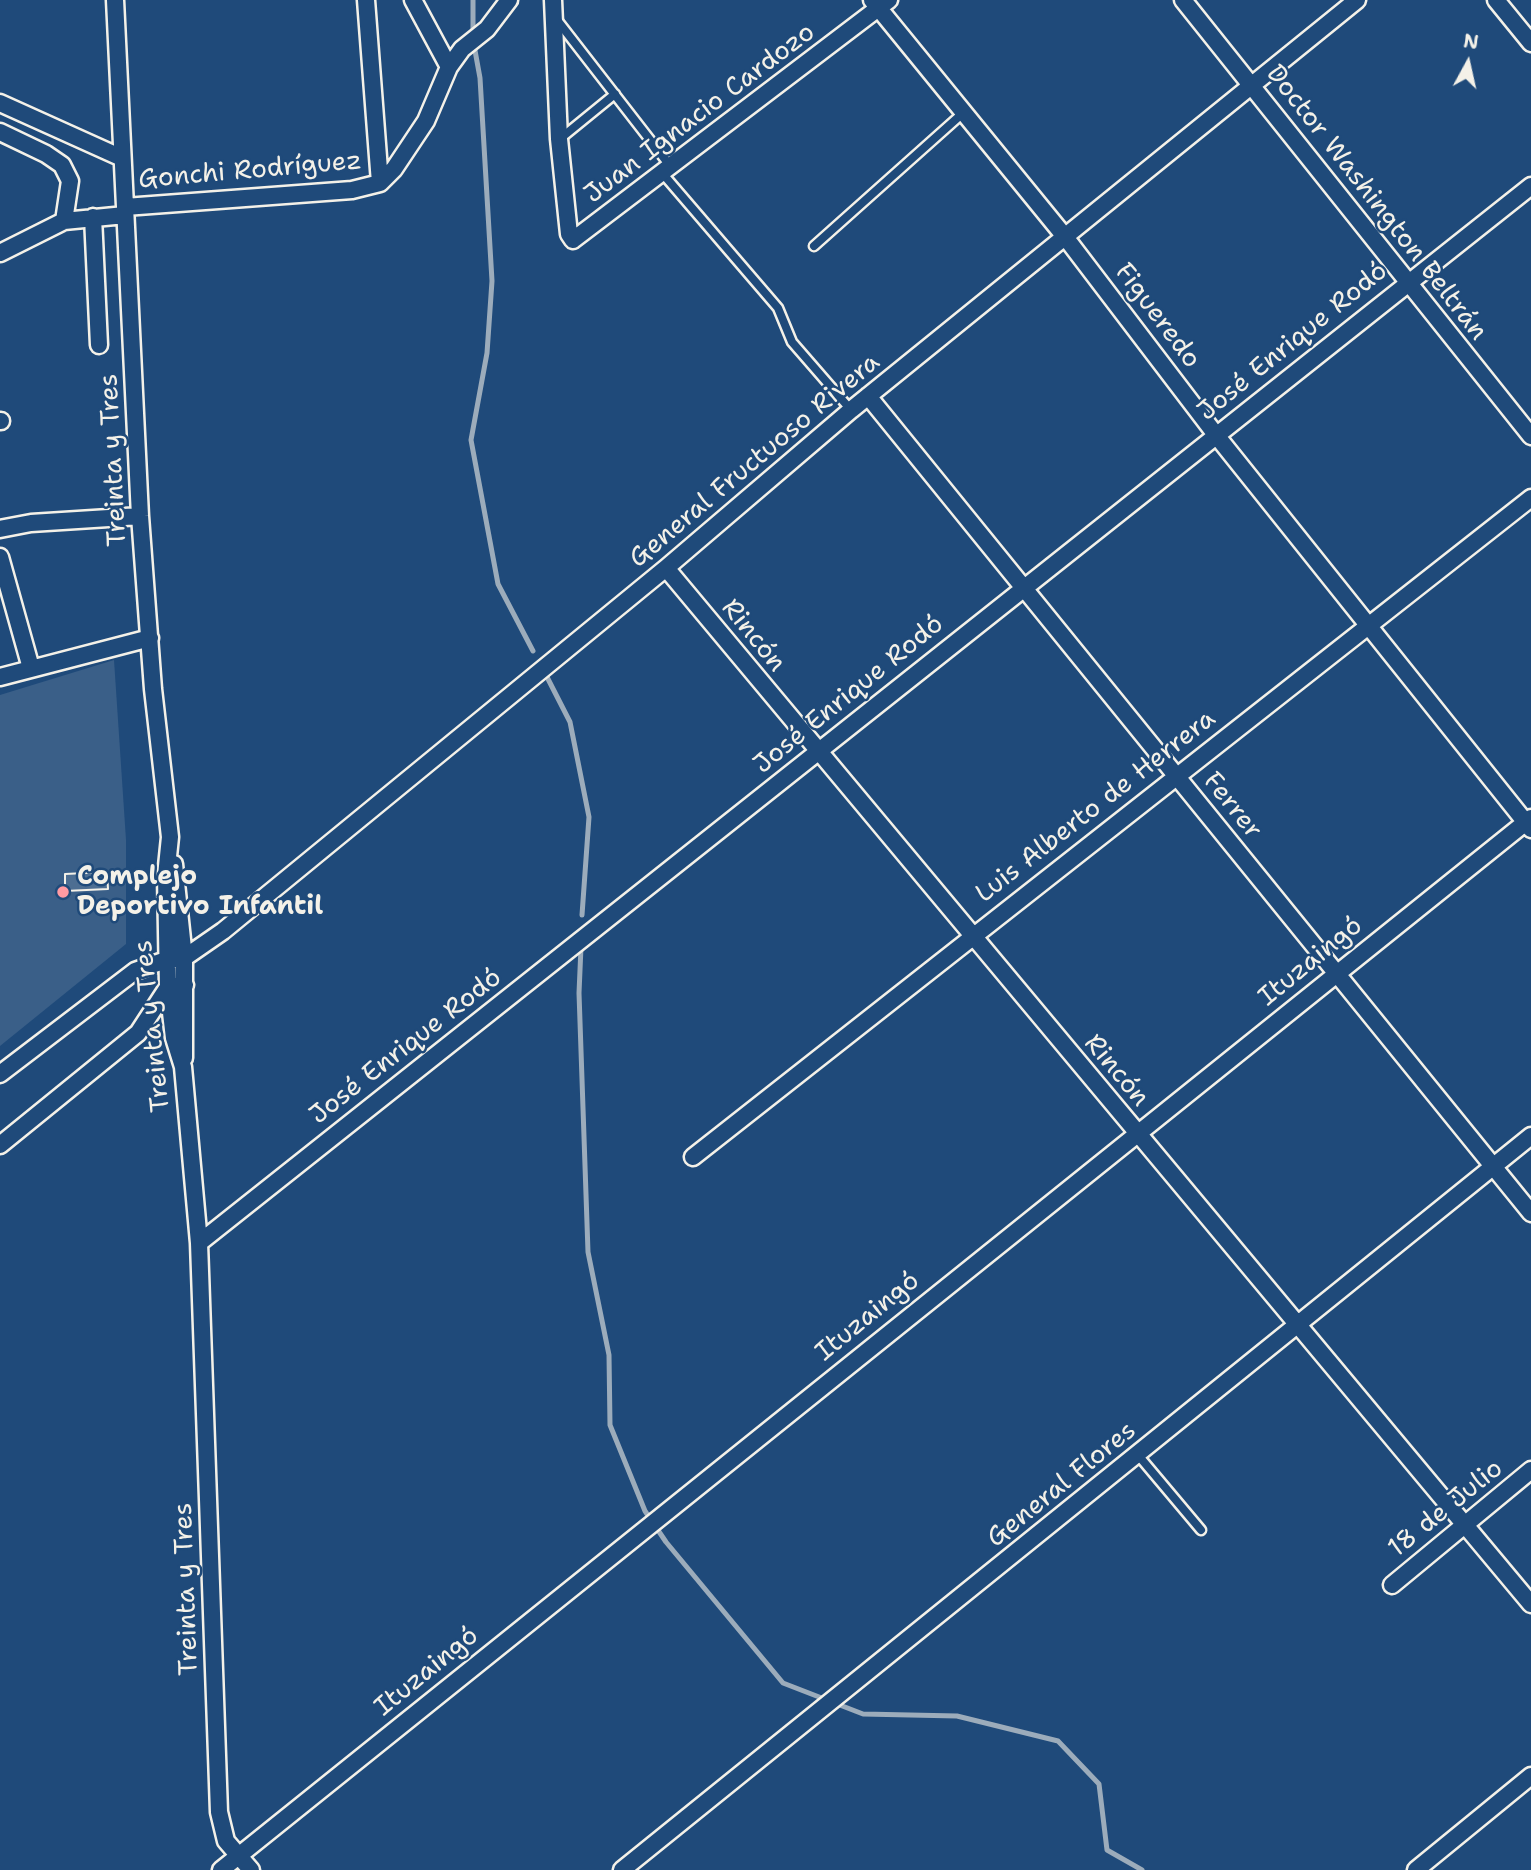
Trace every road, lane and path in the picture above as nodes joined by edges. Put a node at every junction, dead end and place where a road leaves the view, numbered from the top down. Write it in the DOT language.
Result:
graph roads {
  1 [pos="115,0"];
  2 [pos="366,0"];
  3 [pos="413,0"];
  4 [pos="509,0"];
  5 [pos="1183,0"];
  6 [pos="1357,0"];
  7 [pos="1496,0"];
  8 [pos="880,3"];
  9 [pos="553,8"];
  10 [pos="1531,43"];
  11 [pos="450,67"];
  12 [pos="1251,85"];
  13 [pos="615,93"];
  14 [pos="0,103"];
  15 [pos="963,113"];
  16 [pos="0,132"];
  17 [pos="559,139"];
  18 [pos="122,158"];
  19 [pos="667,171"];
  20 [pos="380,183"];
  21 [pos="1531,186"];
  22 [pos="125,211"];
  23 [pos="93,217"];
  24 [pos="64,221"];
  25 [pos="1066,238"];
  26 [pos="814,246"];
  27 [pos="0,253"];
  28 [pos="1407,283"];
  29 [pos="99,345"];
  30 [pos="868,396"];
  31 [pos="851,410"];
  32 [pos="1216,435"];
  33 [pos="1531,436"];
  34 [pos="1531,498"];
  35 [pos="140,516"];
  36 [pos="0,528"];
  37 [pos="0,557"];
  38 [pos="666,568"];
  39 [pos="1023,587"];
  40 [pos="1367,626"];
  41 [pos="150,638"];
  42 [pos="32,668"];
  43 [pos="0,677"];
  44 [pos="817,752"];
  45 [pos="1176,776"];
  46 [pos="1529,823"];
  47 [pos="170,836"];
  48 [pos="971,937"];
  49 [pos="184,958"];
  50 [pos="166,960"];
  51 [pos="1337,974"];
  52 [pos="185,985"];
  53 [pos="168,987"];
  54 [pos="183,1067"];
  55 [pos="0,1074"];
  56 [pos="1136,1133"];
  57 [pos="1531,1136"];
  58 [pos="0,1145"];
  59 [pos="693,1157"];
  60 [pos="1493,1166"];
  61 [pos="1531,1213"];
  62 [pos="199,1243"];
  63 [pos="1298,1323"];
  64 [pos="1138,1455"];
  65 [pos="1531,1470"];
  66 [pos="1464,1525"];
  67 [pos="1201,1530"];
  68 [pos="1392,1585"];
  69 [pos="1531,1604"];
  70 [pos="1531,1776"];
  71 [pos="239,1856"];
  72 [pos="221,1870"];
  73 [pos="251,1870"];
  74 [pos="622,1870"];
  75 [pos="1416,1870"];
  1 -- 18 [label="street, Treinta y Tres"];
  2 -- 20 [label="street"];
  3 -- 11 [label="street"];
  4 -- 11 [label="street"];
  5 -- 12 [label="street, Doctor Washington Beltrán"];
  6 -- 12 [label="street, General Fructuoso Rivera"];
  7 -- 10 [label="street"];
  8 -- 15 [label="street, Figueredo"];
  8 -- 19 [label="street, Juan Ignacio Cardozo"];
  9 -- 13 [label="lane"];
  9 -- 17 [label="street"];
  11 -- 20 [label="street"];
  12 -- 25 [label="street, General Fructuoso Rivera"];
  12 -- 28 [label="street, Doctor Washington Beltrán"];
  13 -- 17 [label="lane"];
  13 -- 19 [label="lane"];
  14 -- 18 [label="street"];
  15 -- 25 [label="street, Figueredo"];
  15 -- 26 [label="lane"];
  16 -- 24 [label="street"];
  17 -- 19 [label="street, Juan Ignacio Cardozo"];
  18 -- 22 [label="street, Treinta y Tres"];
  19 -- 31 [label="lane"];
  20 -- 22 [label="street, Gonchi Rodríguez"];
  21 -- 28 [label="street, José Enrique Rodó"];
  22 -- 23 [label="street, Gonchi Rodríguez"];
  22 -- 35 [label="street, Treinta y Tres"];
  23 -- 24 [label="street, Gonchi Rodríguez"];
  23 -- 29 [label="street"];
  24 -- 27 [label="street, Gonchi Rodríguez"];
  25 -- 30 [label="street, General Fructuoso Rivera"];
  25 -- 32 [label="street, Figueredo"];
  28 -- 32 [label="street, José Enrique Rodó"];
  28 -- 33 [label="street, Doctor Washington Beltrán"];
  30 -- 31 [label="street, General Fructuoso Rivera"];
  30 -- 39 [label="street, Ferrer"];
  31 -- 38 [label="street, General Fructuoso Rivera"];
  32 -- 39 [label="street, José Enrique Rodó"];
  32 -- 40 [label="street, Figueredo"];
  34 -- 40 [label="street, Luis Alberto de Herrera"];
  35 -- 36 [label="street"];
  35 -- 41 [label="street, Treinta y Tres"];
  37 -- 42 [label="street"];
  38 -- 44 [label="street, Rincón"];
  38 -- 49 [label="street, General Fructuoso Rivera"];
  39 -- 44 [label="street, José Enrique Rodó"];
  39 -- 45 [label="street, Ferrer"];
  40 -- 45 [label="street, Luis Alberto de Herrera"];
  40 -- 46 [label="street, Figueredo"];
  41 -- 42 [label="street"];
  41 -- 47 [label="street, Treinta y Tres"];
  42 -- 43 [label="street"];
  44 -- 48 [label="street, Rincón"];
  44 -- 62 [label="street, José Enrique Rodó"];
  45 -- 48 [label="street, Luis Alberto de Herrera"];
  45 -- 51 [label="street, Ferrer"];
  46 -- 51 [label="street, Ituzaingó"];
  47 -- 49 [label="street"];
  47 -- 50 [label="street, Treinta y Tres"];
  48 -- 56 [label="street, Rincón"];
  48 -- 59 [label="street, Luis Alberto de Herrera"];
  49 -- 50 [label="street"];
  49 -- 52 [label="street"];
  50 -- 53 [label="street, Treinta y Tres"];
  50 -- 55 [label="street"];
  51 -- 56 [label="street, Ituzaingó"];
  51 -- 60 [label="street, Ferrer"];
  52 -- 53 [label="street"];
  52 -- 54 [label="street"];
  53 -- 54 [label="street, Treinta y Tres"];
  53 -- 58 [label="street"];
  54 -- 62 [label="street, Treinta y Tres"];
  56 -- 63 [label="street, Rincón"];
  56 -- 71 [label="street, Ituzaingó"];
  57 -- 60 [label="street, General Flores"];
  60 -- 61 [label="street, Ferrer"];
  60 -- 63 [label="street, General Flores"];
  62 -- 71 [label="street, Treinta y Tres"];
  63 -- 64 [label="street, General Flores"];
  63 -- 66 [label="street, Rincón"];
  64 -- 67 [label="lane"];
  64 -- 74 [label="street, General Flores"];
  65 -- 66 [label="street, 18 de Julio"];
  66 -- 68 [label="street, 18 de Julio"];
  66 -- 69 [label="street, Rincón"];
  70 -- 75 [label="street"];
  71 -- 72 [label="street, Ituzaingó"];
  71 -- 73 [label="street, Treinta y Tres"];
}
